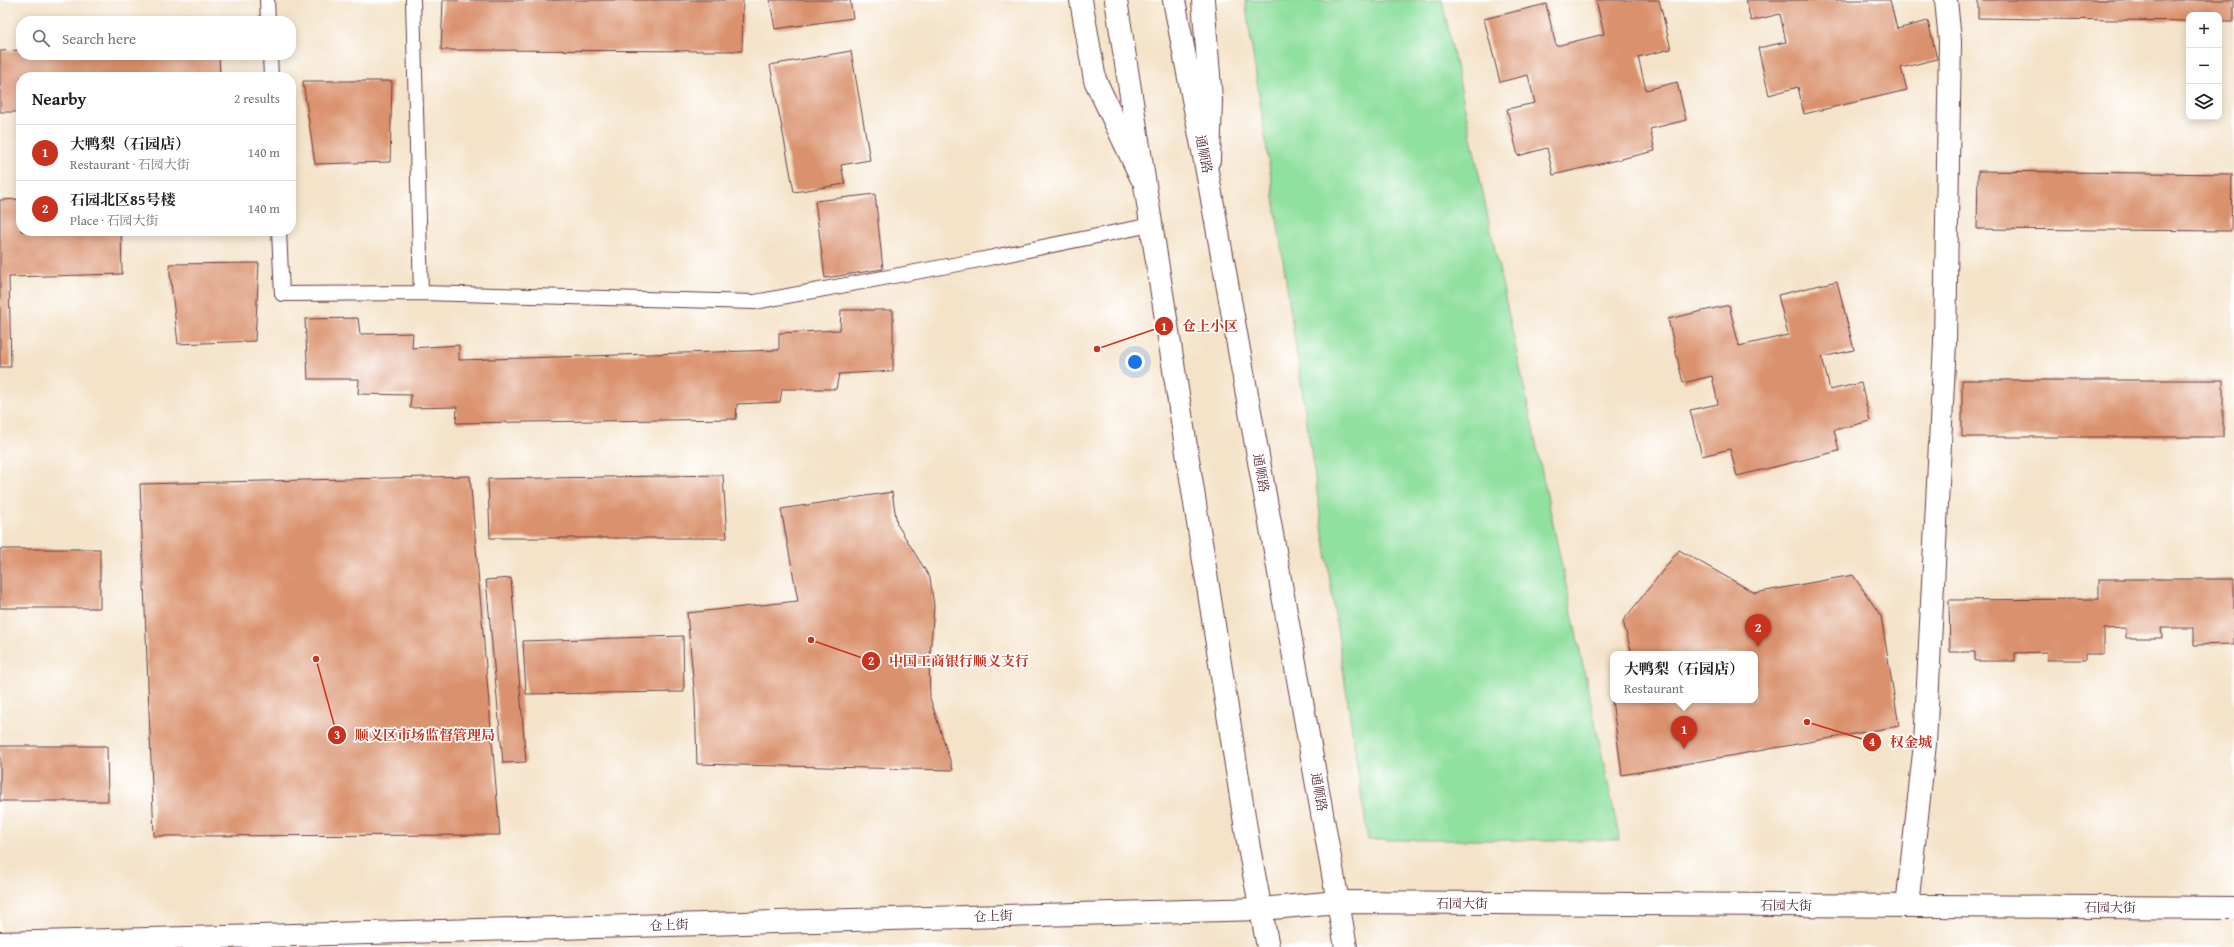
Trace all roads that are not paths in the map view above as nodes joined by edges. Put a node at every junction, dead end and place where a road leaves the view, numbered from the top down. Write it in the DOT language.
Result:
graph roads {
  1 [pos="267,0"];
  2 [pos="413,0"];
  3 [pos="1081,0"];
  4 [pos="1116,0"];
  5 [pos="1174,0"];
  6 [pos="1203,0"];
  7 [pos="1946,0"];
  8 [pos="268,16"];
  9 [pos="270,60"];
  10 [pos="271,72"];
  11 [pos="1208,177"];
  12 [pos="1146,187"];
  13 [pos="1151,225"];
  14 [pos="278,236"];
  15 [pos="421,293"];
  16 [pos="1338,902"];
  17 [pos="1907,906"];
  18 [pos="2234,908"];
  19 [pos="1261,909"];
  20 [pos="0,943"];
  21 [pos="1268,947"];
  22 [pos="1346,947"];
  1 -- 8 [label="lane"];
  2 -- 15 [label="lane"];
  3 -- 12 [label="street"];
  4 -- 12 [label="street"];
  5 -- 11 [label="street, 通顺路"];
  6 -- 11 [label="street"];
  7 -- 17 [label="street"];
  9 -- 10 [label="lane"];
  11 -- 16 [label="street, 通顺路"];
  12 -- 13 [label="street"];
  13 -- 15 [label="lane"];
  13 -- 19 [label="street"];
  14 -- 15 [label="lane"];
  16 -- 17 [label="street, 石园大街"];
  16 -- 19 [label="street, 仓上街"];
  16 -- 22 [label="street, 通顺路"];
  17 -- 18 [label="street, 石园大街"];
  19 -- 20 [label="street, 仓上街"];
  19 -- 21 [label="street"];
}
